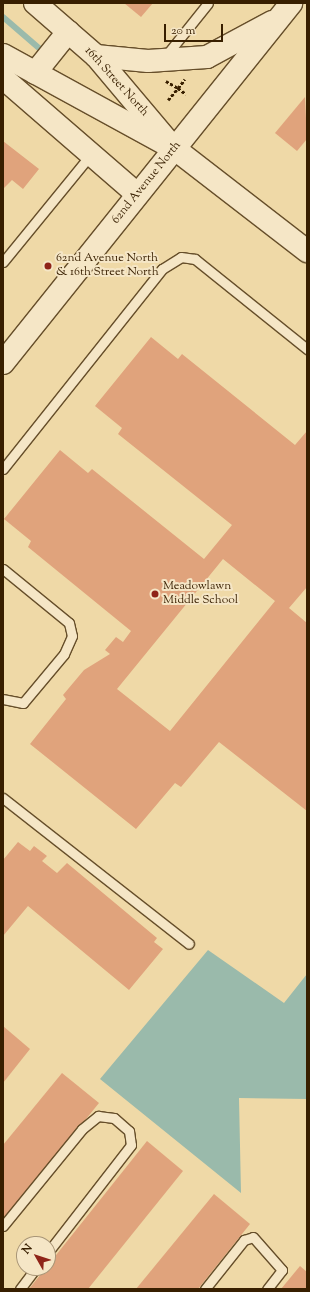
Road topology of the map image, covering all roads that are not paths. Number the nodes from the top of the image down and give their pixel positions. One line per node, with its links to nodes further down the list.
1 (35, 3): 4 (street, 16th Street North)
2 (208, 3): 7 (lane)
3 (286, 10): 7 (street); 10 (street, 62nd Avenue North)
4 (68, 32): 6 (street, 16th Street North); 8 (street)
5 (3, 55): 8 (street, 16th Street North)
6 (96, 56): 7 (street); 10 (street, 16th Street North)
7 (162, 61)
8 (35, 74): 10 (street, 16th Street North)
9 (3, 78): 11 (street)
10 (175, 150): 12 (street, 62nd Avenue North); 13 (street, 16th Street North)
11 (91, 154): 12 (street); 14 (lane)
12 (138, 194): 16 (street, 62nd Avenue North)
13 (307, 251)
14 (3, 262)
15 (307, 349): 17 (lane)
16 (3, 363)
17 (3, 469)
18 (3, 570): 19 (lane)
19 (3, 699)
20 (3, 798): 21 (lane)
21 (190, 944)
22 (3, 1226): 23 (lane)
23 (56, 1242)
24 (30, 1276): 25 (lane)
25 (20, 1289)
26 (205, 1289): 27 (lane)
27 (267, 1289)

